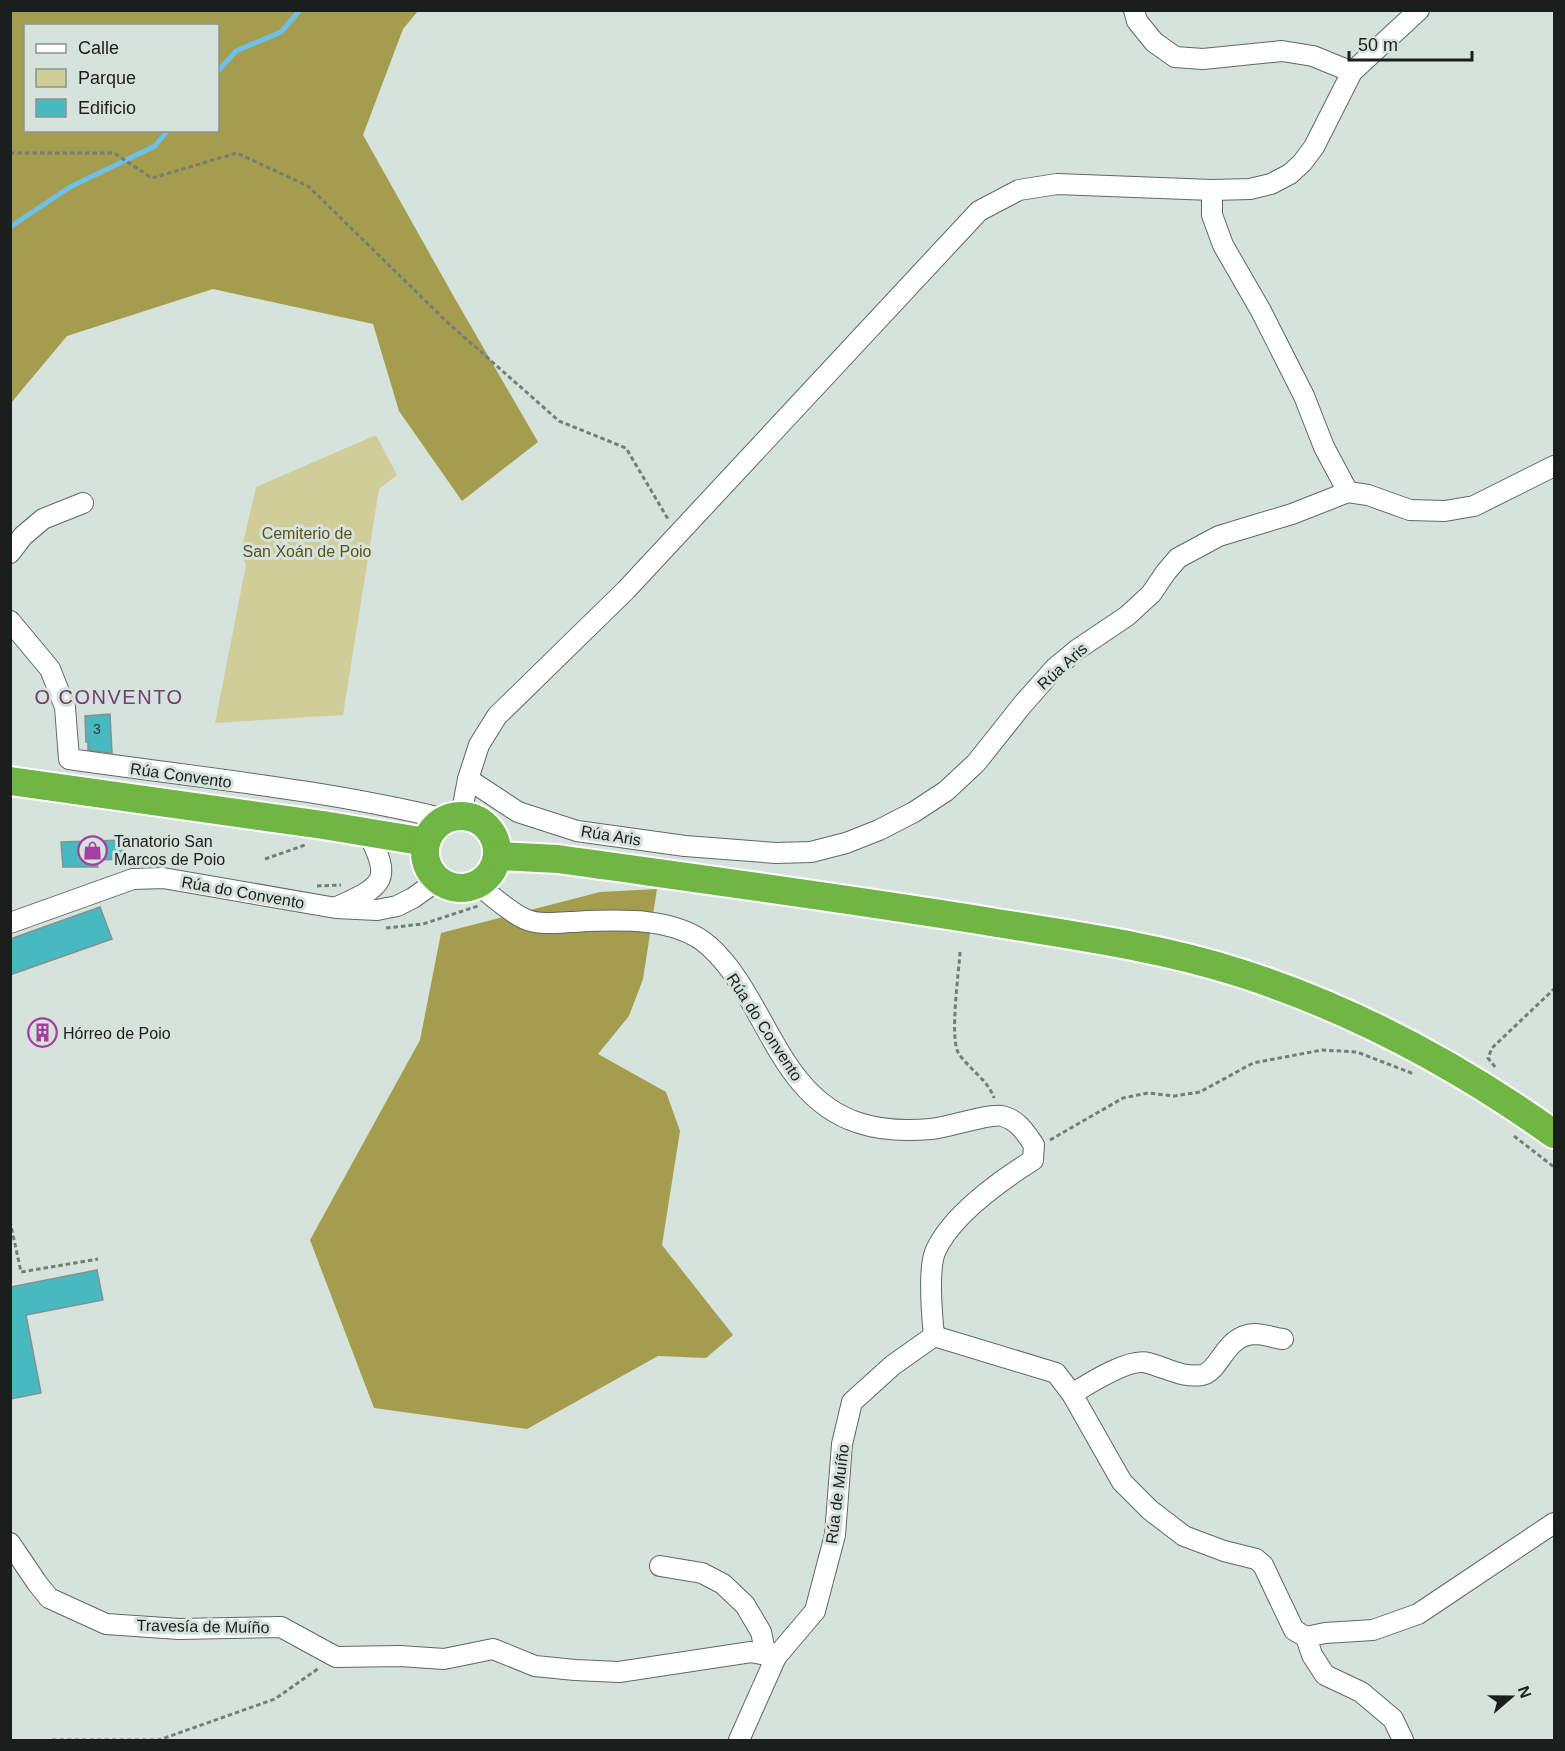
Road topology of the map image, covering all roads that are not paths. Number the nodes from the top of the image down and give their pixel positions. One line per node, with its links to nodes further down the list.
1 (1134, 10): 3 (street)
2 (1419, 10): 3 (street)
3 (1352, 72): 4 (street)
4 (1212, 190): 6 (street); 10 (street)
5 (1554, 466): 6 (street)
6 (1348, 492): 10 (street, Rúa Aris)
7 (83, 503): 8 (street)
8 (10, 553)
9 (10, 621): 12 (street, Rúa Convento)
10 (468, 779): 12 (street)
11 (10, 781): 13 (highway)
12 (453, 817): 14 (highway); 15 (highway)
13 (367, 832): 14 (highway); 18 (street)
14 (426, 842): 16 (highway)
15 (497, 856): 17 (highway); 20 (highway)
16 (438, 879): 17 (highway); 18 (street, Rúa do Convento)
17 (477, 884): 21 (street, Rúa do Convento)
18 (336, 908): 19 (street, Rúa do Convento)
19 (10, 922)
20 (1554, 1134)
21 (934, 1336): 23 (street); 28 (street, Rúa de Muíño)
22 (1282, 1340): 23 (street)
23 (1072, 1394): 27 (street)
24 (1554, 1523): 27 (street)
25 (10, 1543): 28 (street, Travesía de Muíño)
26 (660, 1566): 28 (street)
27 (1306, 1637): 30 (street)
28 (771, 1656): 29 (street, Rúa de Muíño)
29 (739, 1740)
30 (1403, 1740)

